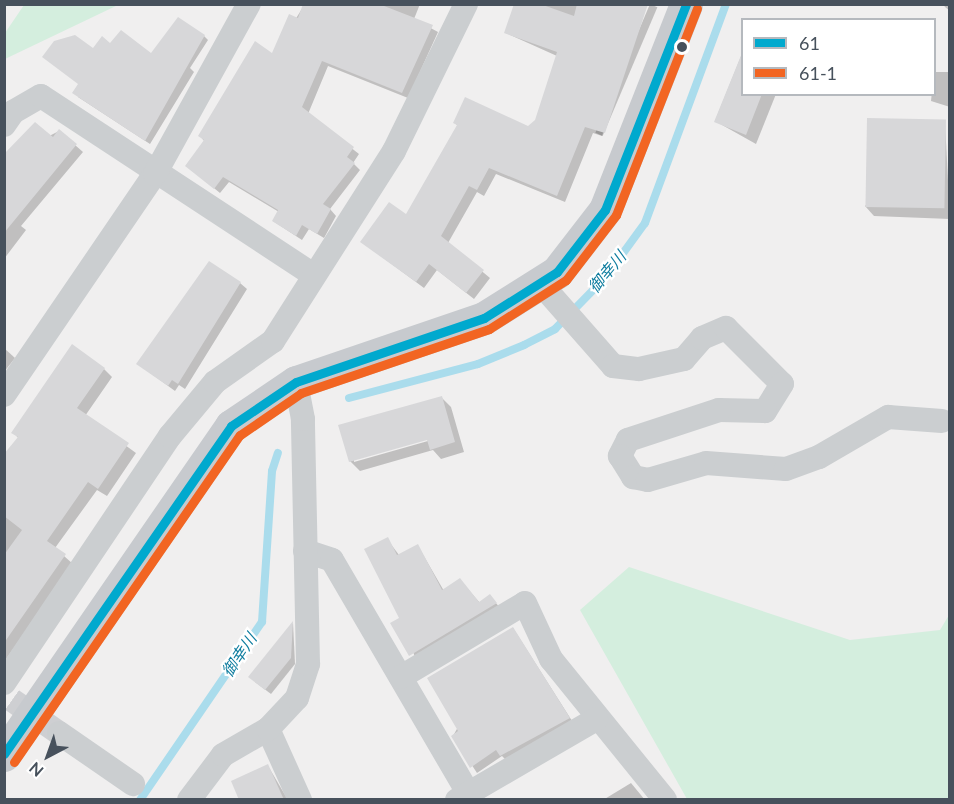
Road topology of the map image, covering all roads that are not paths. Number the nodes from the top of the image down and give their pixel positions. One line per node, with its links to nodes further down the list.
1 (249, 4): 5 (street)
2 (466, 4): 6 (street)
3 (686, 4): 7 (main road)
4 (4, 125): 5 (street)
5 (155, 174): 6 (street); 9 (street)
6 (314, 275): 13 (street)
7 (541, 284): 8 (main road); 10 (street)
8 (296, 382): 11 (street); 17 (main road)
9 (4, 395)
10 (942, 421)
11 (305, 551): 12 (street); 15 (street)
12 (401, 677): 14 (street); 19 (street)
13 (7, 692)
14 (597, 719): 19 (street); 22 (street)
15 (268, 729): 20 (street); 21 (street)
16 (59, 733): 18 (street)
17 (4, 754)
18 (133, 784)
19 (466, 797)
20 (189, 800)
21 (300, 800)
22 (665, 800)

